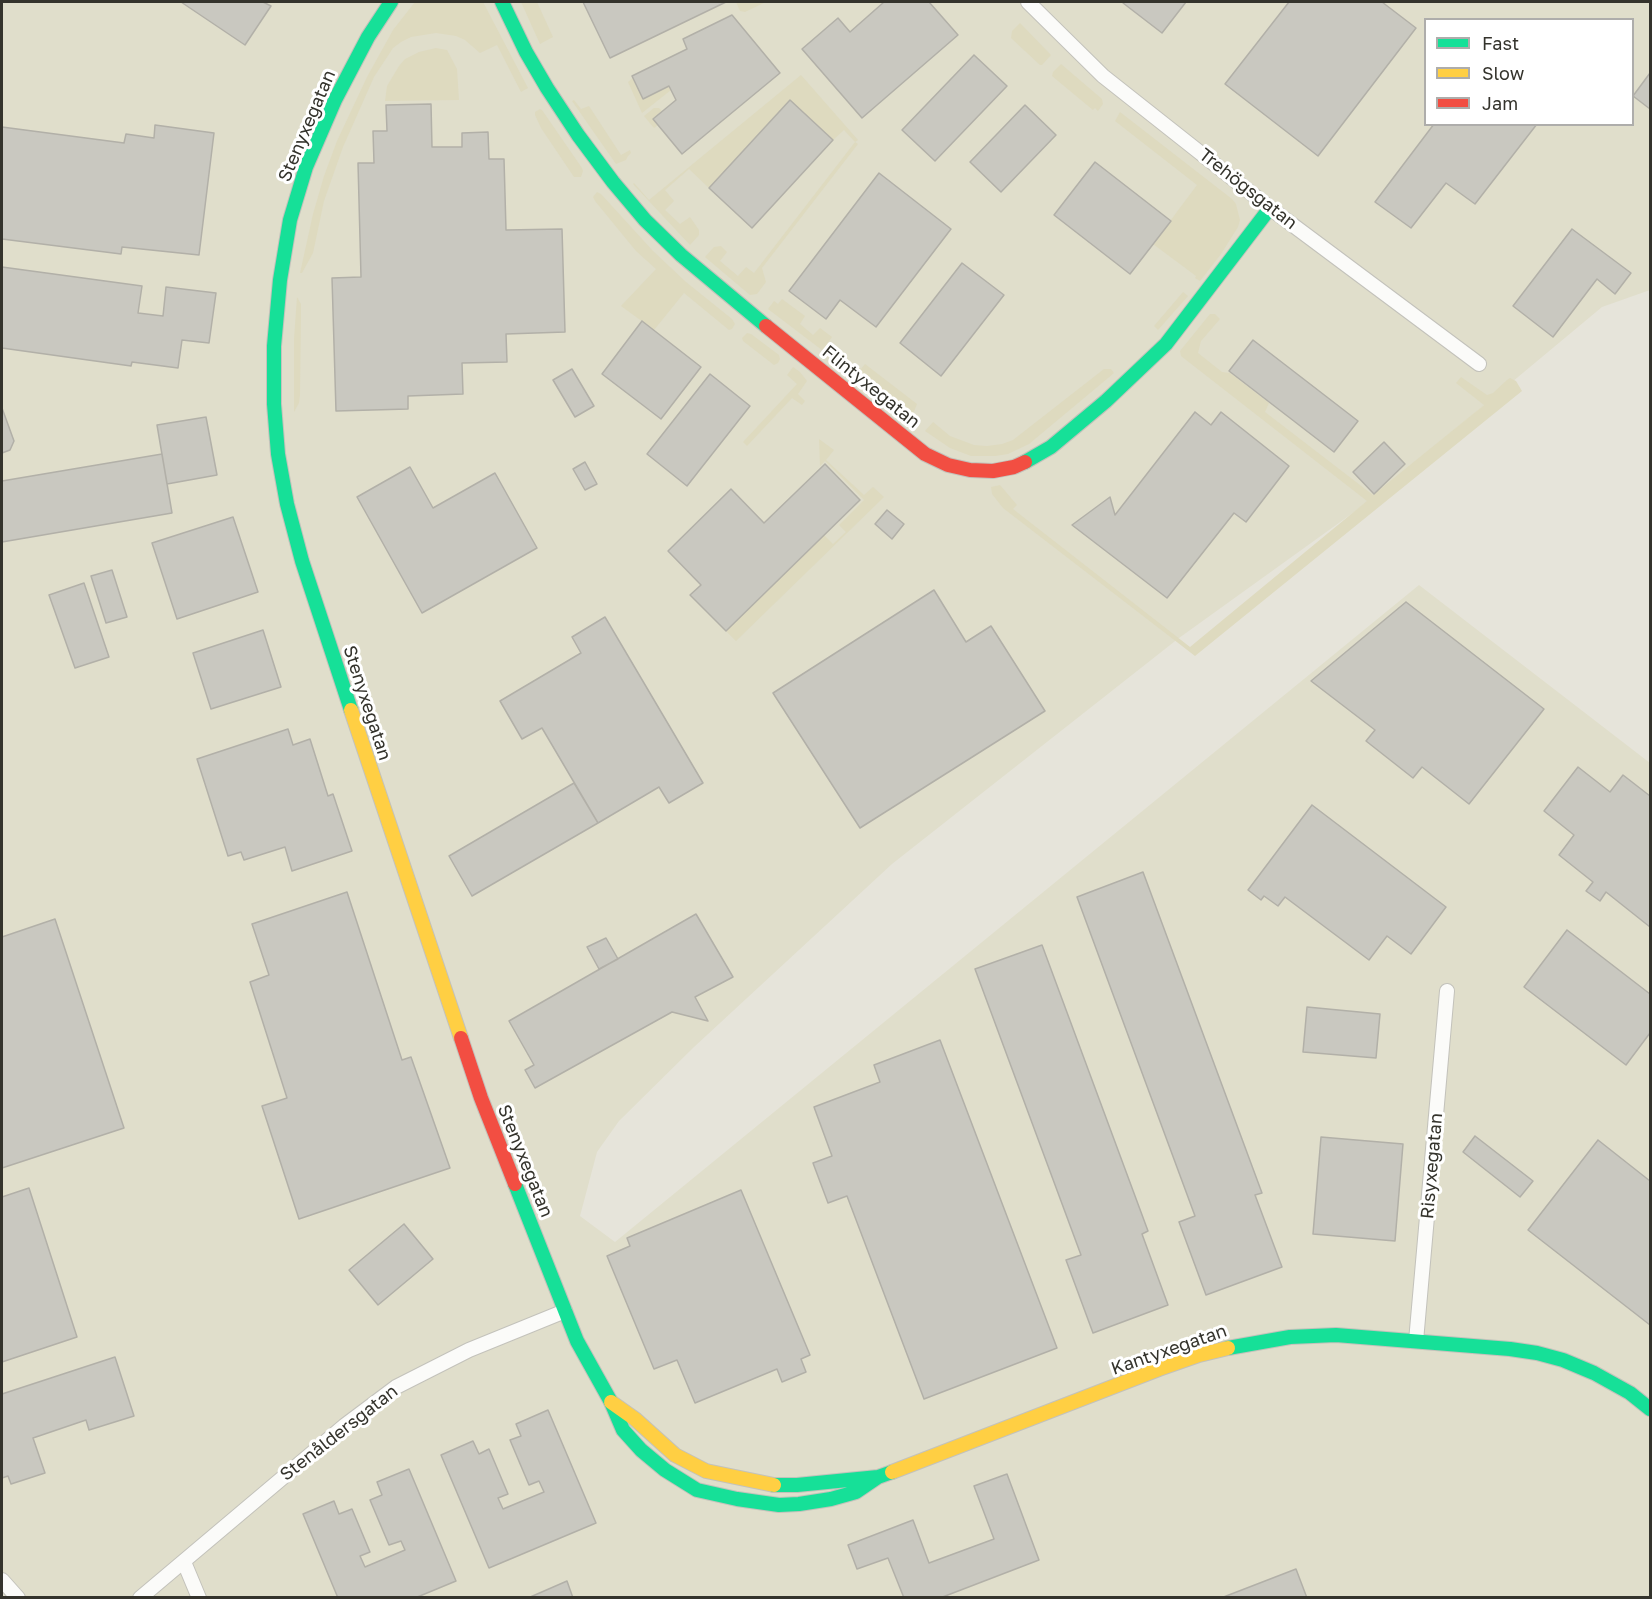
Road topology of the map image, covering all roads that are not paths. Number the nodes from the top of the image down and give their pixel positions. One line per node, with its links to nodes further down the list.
1 (391, 2): 7 (street, Stenyxegatan)
2 (502, 2): 4 (street, Flintyxegatan)
3 (1028, 2): 4 (street, Trehögsgatan)
4 (1270, 208): 5 (street, Trehögsgatan)
5 (1479, 364)
6 (1447, 991): 8 (street, Risyxegatan)
7 (565, 1311): 9 (street, Stenyxegatan); 14 (street, Stenåldersgatan)
8 (1416, 1341): 10 (street, Kantyxegatan); 12 (street, Kantyxegatan)
9 (611, 1402): 11 (street, Stenyxegatan); 13 (street, Stenyxegatan)
10 (1650, 1409)
11 (706, 1471): 12 (street, Kantyxegatan)
12 (878, 1477): 13 (street, Kantyxegatan)
13 (697, 1490)
14 (184, 1562): 17 (street, Stenåldersgatan); 18 (street)
15 (2, 1580): 16 (street)
16 (18, 1598)
17 (140, 1598)
18 (199, 1598)

